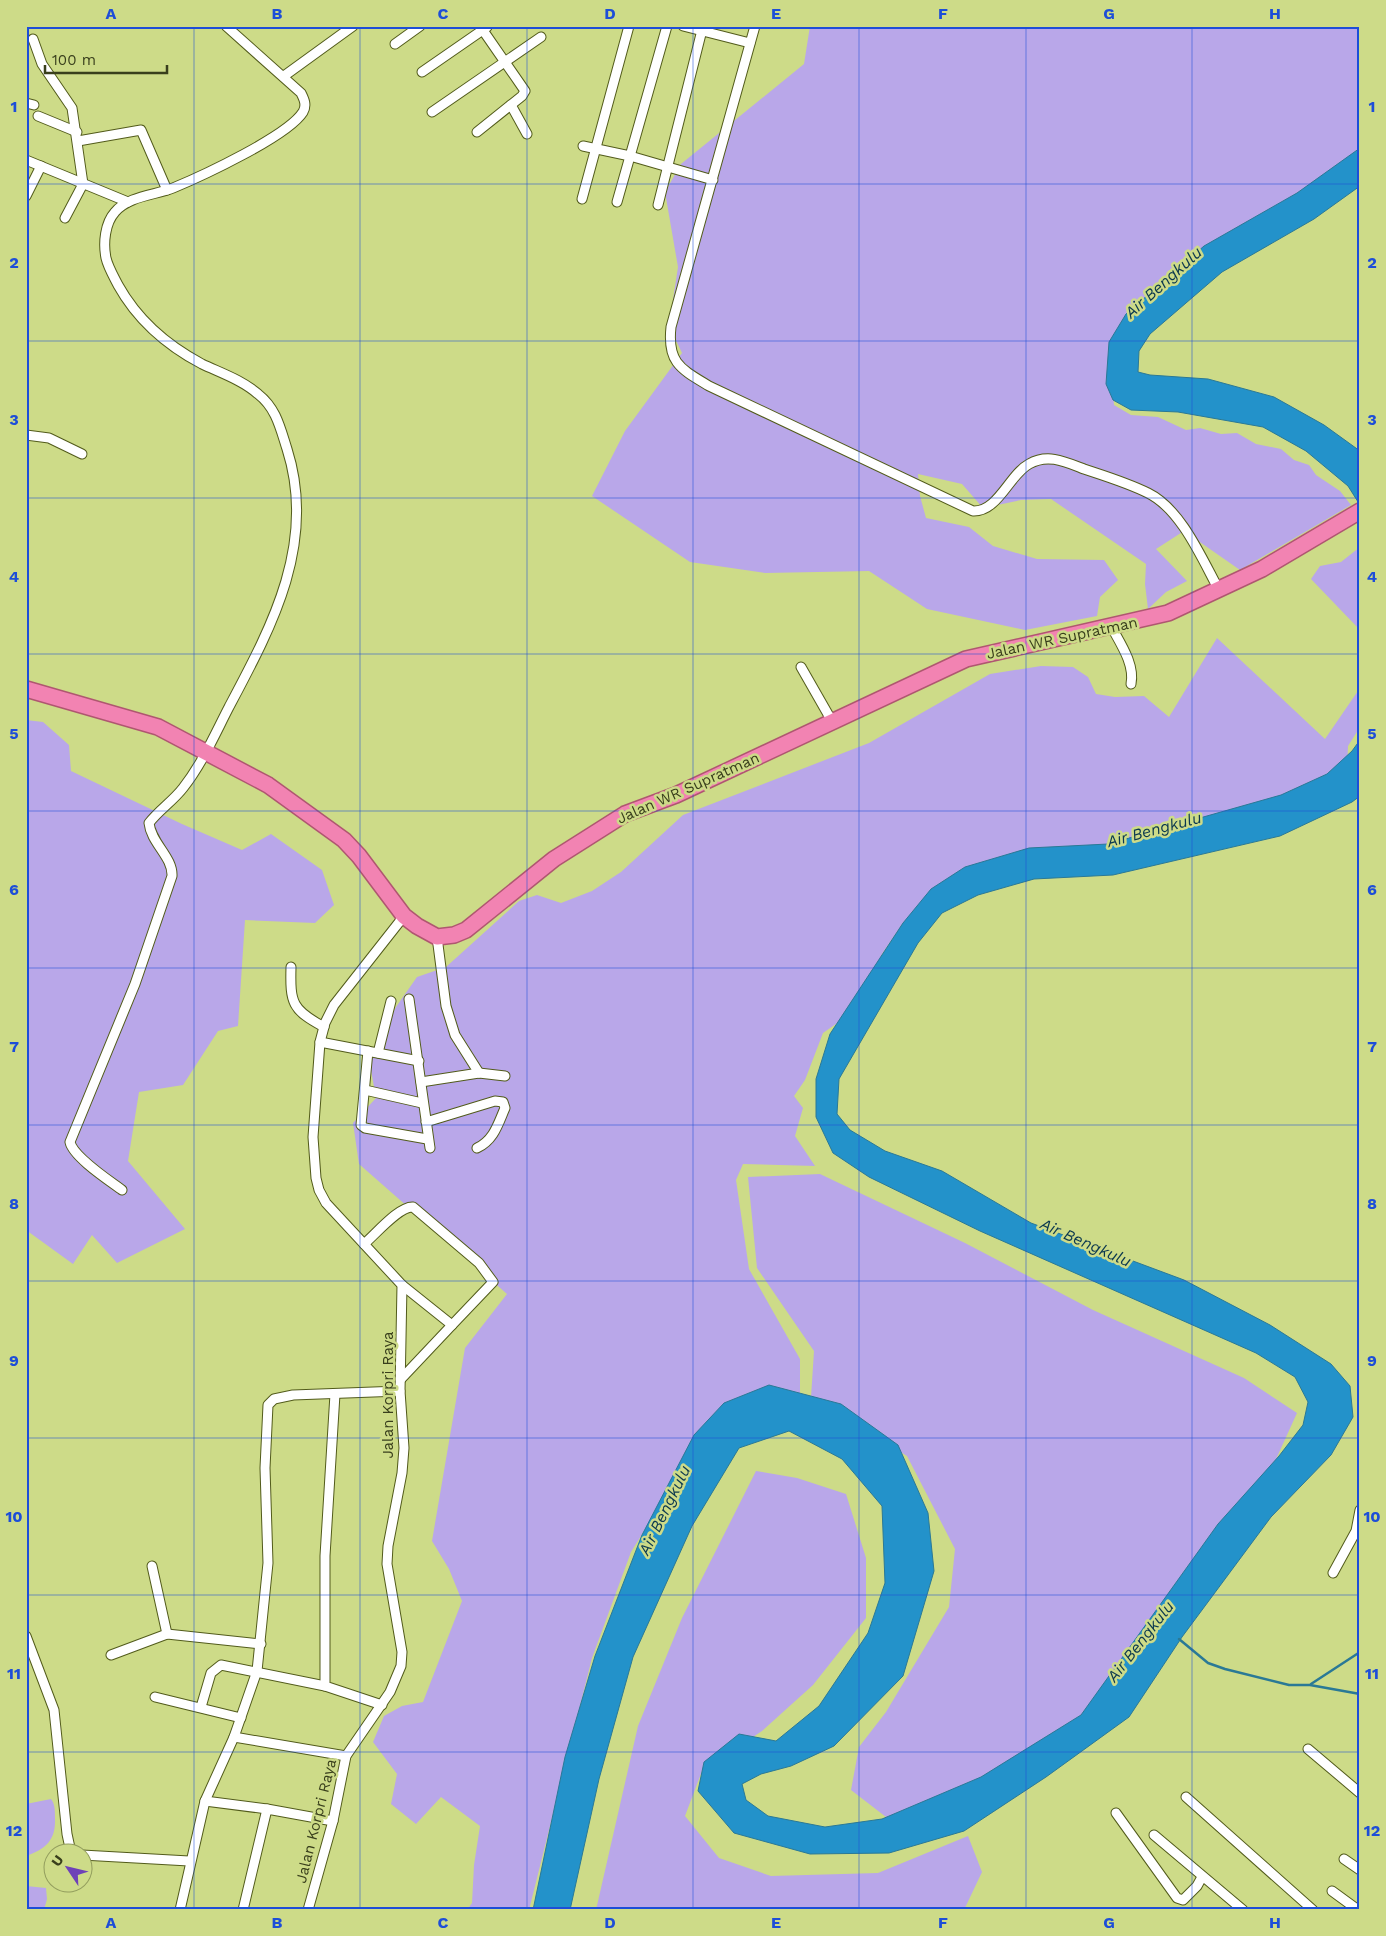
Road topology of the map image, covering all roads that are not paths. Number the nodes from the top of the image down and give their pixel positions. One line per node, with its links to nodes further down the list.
1 (226, 26): 16 (street)
2 (353, 26): 16 (street)
3 (420, 26): 13 (street)
4 (629, 26): 24 (street)
5 (667, 26): 25 (street)
6 (683, 26): 9 (street)
7 (755, 26): 12 (street)
8 (483, 27): 14 (street); 15 (street)
9 (702, 30): 12 (street); 28 (street)
10 (541, 37): 14 (street)
11 (33, 38): 22 (street)
12 (750, 43): 29 (street)
13 (395, 44)
14 (504, 61): 17 (street); 18 (street)
15 (422, 72)
16 (284, 76): 31 (street)
17 (511, 105): 20 (street); 21 (street)
18 (432, 112)
19 (38, 116): 22 (street)
20 (477, 132)
21 (527, 134)
22 (77, 137): 30 (street); 31 (street)
23 (584, 146): 24 (street)
24 (595, 148): 25 (street); 33 (street)
25 (630, 156): 28 (street); 35 (street)
26 (26, 160): 27 (street)
27 (41, 166): 30 (street); 32 (street)
28 (667, 167): 29 (street); 36 (street)
29 (714, 180): 41 (street)
30 (83, 184): 34 (street); 37 (street)
31 (166, 190): 34 (street)
32 (26, 196)
33 (582, 199)
34 (128, 202): 47 (street)
35 (617, 202)
36 (658, 204)
37 (65, 218)
38 (26, 436): 39 (street)
39 (82, 454)
40 (1358, 512): 41 (highway, Jalan WR Supratman)
41 (1219, 590): 42 (highway, Jalan WR Supratman)
42 (1111, 626): 44 (street); 46 (highway, Jalan WR Supratman)
43 (801, 667): 46 (street)
44 (1131, 684)
45 (26, 689): 47 (highway)
46 (833, 723): 49 (highway, Jalan WR Supratman)
47 (206, 751): 48 (highway); 64 (street)
48 (404, 916): 49 (highway); 53 (street)
49 (437, 937): 57 (street)
50 (291, 967): 53 (street)
51 (409, 999): 56 (street)
52 (391, 1001): 55 (street)
53 (324, 1027): 54 (street)
54 (320, 1042): 55 (street); 65 (street)
55 (373, 1052): 56 (street); 60 (street)
56 (419, 1061): 59 (street)
57 (478, 1073): 58 (street); 59 (street)
58 (505, 1076)
59 (421, 1082): 61 (street)
60 (365, 1090): 61 (street); 62 (street)
61 (422, 1103): 62 (street)
62 (426, 1122): 63 (street)
63 (477, 1148)
64 (122, 1190)
65 (364, 1244): 66 (street); 67 (street)
66 (402, 1285): 67 (street); 68 (street, Jalan Korpri Raya)
67 (452, 1326): 68 (street)
68 (401, 1379): 69 (street, Jalan Korpri Raya)
69 (400, 1391): 70 (street); 82 (street, Jalan Korpri Raya)
70 (335, 1394): 77 (street); 80 (street)
71 (1360, 1510): 72 (street)
72 (1358, 1532): 74 (street)
73 (152, 1566): 75 (street)
74 (1333, 1573)
75 (167, 1634): 77 (street); 78 (street)
76 (26, 1636): 95 (street)
77 (261, 1644): 79 (street)
78 (111, 1655)
79 (257, 1671): 80 (street); 83 (street); 84 (street)
80 (325, 1686): 82 (street)
81 (155, 1698): 83 (street)
82 (382, 1705): 87 (street, Jalan Korpri Raya)
83 (201, 1707): 84 (street)
84 (240, 1718): 85 (street)
85 (234, 1737): 87 (street); 90 (street)
86 (1308, 1749): 88 (street)
87 (346, 1756): 93 (street, Jalan Korpri Raya)
88 (1360, 1794)
89 (1186, 1797): 106 (street)
90 (205, 1801): 91 (street); 98 (street)
91 (267, 1809): 93 (street); 103 (street)
92 (1116, 1813): 100 (street)
93 (333, 1822): 104 (street, Jalan Korpri Raya)
94 (1154, 1835): 100 (street)
95 (69, 1844)
96 (92, 1856): 98 (street)
97 (1344, 1859): 99 (street)
98 (190, 1861): 102 (street)
99 (1360, 1870)
100 (1202, 1877): 105 (street)
101 (1332, 1892): 107 (street)
102 (180, 1910)
103 (243, 1910)
104 (308, 1910)
105 (1243, 1910)
106 (1312, 1910)
107 (1358, 1910)

